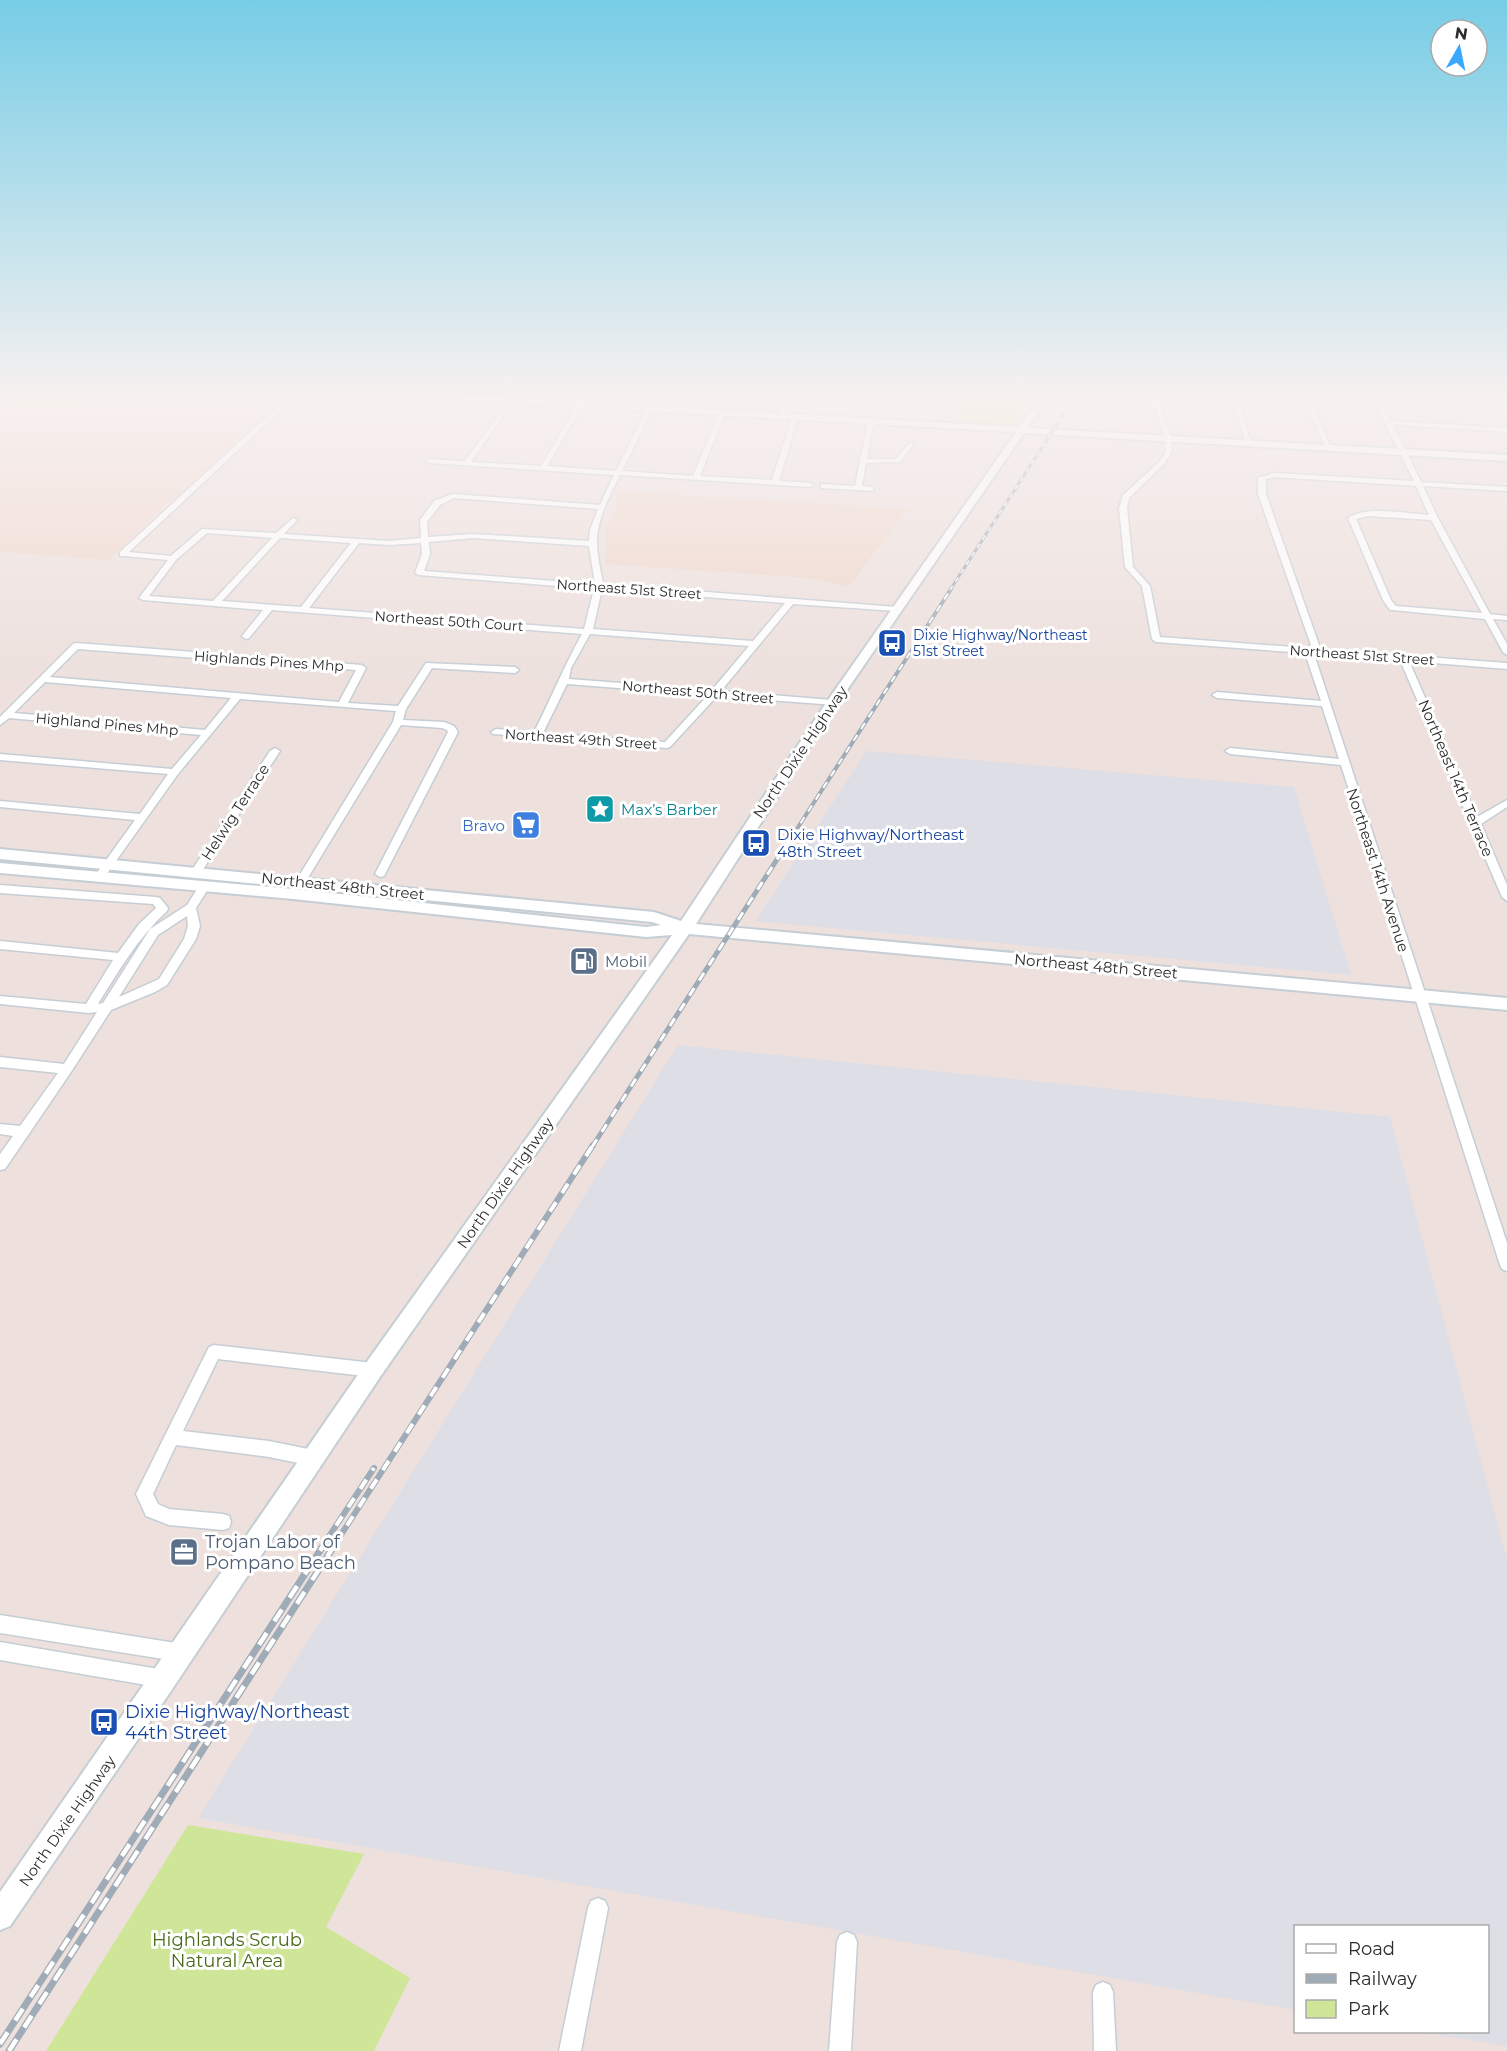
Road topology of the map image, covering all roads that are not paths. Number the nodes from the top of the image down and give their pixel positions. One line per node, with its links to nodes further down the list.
1 (188, 494): 14 (street)
2 (609, 494): 7 (street)
3 (978, 494): 18 (main road, North Dixie Highway)
4 (1129, 494): 26 (street, Northeast 51st Street)
5 (1262, 494): 26 (street, Northeast 14th Avenue)
6 (1421, 494): 8 (street)
7 (602, 507): 11 (street); 13 (street)
8 (1434, 518): 21 (street); 21 (street)
9 (293, 520): 10 (street)
10 (281, 536): 12 (street); 14 (street); 17 (street)
11 (424, 540): 12 (street); 13 (street); 15 (street, Northeast 51st Street)
12 (356, 542): 20 (street)
13 (593, 544): 15 (street)
14 (173, 558): 17 (street, Northeast 50th Court)
15 (599, 586): 16 (street, Northeast 51st Street); 23 (street)
16 (791, 601): 18 (street, Northeast 51st Street); 25 (street)
17 (216, 603): 19 (street, Northeast 50th Court)
18 (899, 607): 36 (main road, North Dixie Highway)
19 (270, 608): 20 (street, Northeast 50th Court); 24 (street)
20 (303, 610): 23 (street, Northeast 50th Court)
21 (1486, 617): 22 (street); 27 (street)
22 (1507, 618)
23 (588, 632): 25 (street, Northeast 50th Court); 32 (street)
24 (246, 636)
25 (754, 644): 33 (street)
26 (1308, 651): 28 (street, Northeast 51st Street); 37 (street, Northeast 14th Avenue)
27 (1507, 652)
28 (1404, 659): 29 (street, Northeast 51st Street); 53 (street, Northeast 14th Terrace)
29 (1507, 666)
30 (515, 670): 39 (street)
31 (43, 679): 35 (street); 38 (street, Highlands Pines Mhp); 40 (street)
32 (564, 681): 33 (street, Northeast 50th Street); 44 (street)
33 (715, 693): 36 (street, Northeast 50th Street); 44 (street, Northeast 49th Street)
34 (1216, 695): 37 (street)
35 (237, 697): 38 (street); 43 (street)
36 (832, 702): 66 (main road, North Dixie Highway)
37 (1326, 704): 48 (street, Northeast 14th Avenue)
38 (342, 705): 39 (street)
39 (401, 709): 41 (street)
40 (3, 719): 43 (street, Highland Pines Mhp)
41 (398, 722): 58 (street); 60 (street)
42 (496, 732): 44 (street, Northeast 49th Street)
43 (208, 733): 49 (street)
44 (538, 734)
45 (275, 751): 57 (street, Helwig Terrace)
46 (1230, 751): 48 (street)
47 (0, 757): 49 (street)
48 (1343, 762): 69 (street, Northeast 14th Avenue)
49 (175, 772): 52 (street)
50 (1507, 802): 53 (street)
51 (0, 804): 52 (street)
52 (142, 817): 55 (street)
53 (1475, 823): 64 (street, Northeast 14th Terrace)
54 (0, 854): 55 (main road, Northeast 48th Street)
55 (108, 864): 57 (main road, Northeast 48th Street); 59 (street)
56 (0, 868): 59 (main road, Northeast 48th Street)
57 (196, 872): 60 (main road, Northeast 48th Street)
58 (380, 874)
59 (99, 877): 62 (main road, Northeast 48th Street)
60 (302, 881): 61 (main road, Northeast 48th Street)
61 (327, 884): 62 (main road); 66 (main road, Northeast 48th Street)
62 (205, 886): 65 (street); 66 (main road, Northeast 48th Street)
63 (0, 889): 68 (street)
64 (1507, 897)
65 (191, 909): 72 (street); 72 (street)
66 (685, 928): 69 (main road, Northeast 48th Street); 80 (main road, North Dixie Highway)
67 (0, 945): 68 (street)
68 (121, 957): 73 (street)
69 (1420, 996): 71 (main road, Northeast 48th Street); 79 (street, Northeast 14th Avenue)
70 (0, 1000): 73 (street)
71 (1507, 1005)
72 (106, 1007): 73 (street); 75 (street)
73 (89, 1010)
74 (0, 1062): 75 (street)
75 (67, 1069): 77 (street)
76 (0, 1129): 77 (street)
77 (23, 1132): 78 (street)
78 (0, 1165)
79 (1507, 1265)
80 (373, 1370): 81 (street); 82 (main road, North Dixie Highway)
81 (172, 1437): 82 (street); 83 (street)
82 (314, 1458): 86 (main road, North Dixie Highway)
83 (223, 1522)
84 (0, 1624): 86 (street)
85 (0, 1651): 87 (street)
86 (182, 1653): 87 (main road, North Dixie Highway)
87 (164, 1679): 89 (main road, North Dixie Highway)
88 (598, 1908): 92 (street)
89 (0, 1916)
90 (847, 1942): 93 (street)
91 (1103, 1992): 94 (street)
92 (570, 2051)
93 (840, 2051)
94 (1105, 2051)

